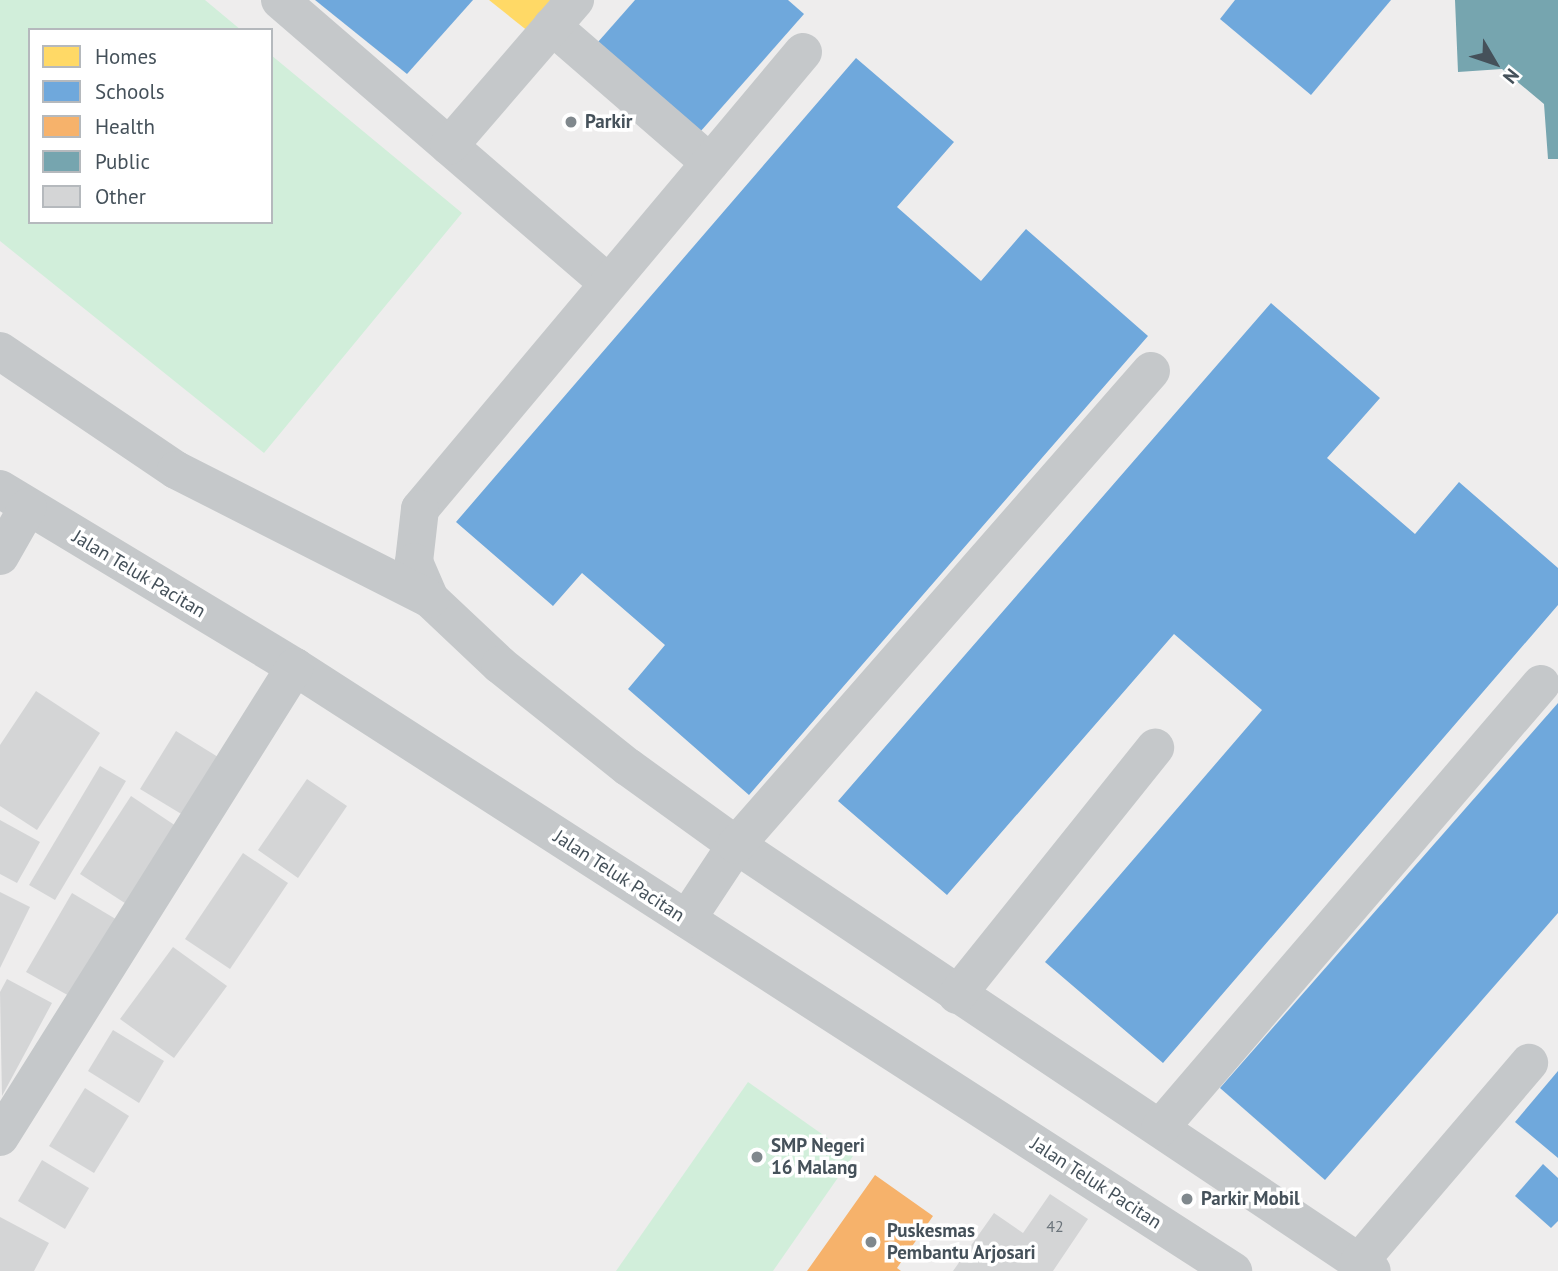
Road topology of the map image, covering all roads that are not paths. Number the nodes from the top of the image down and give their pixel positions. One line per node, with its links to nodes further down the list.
1 (280, 0): 4 (street)
2 (563, 13): 4 (street); 5 (street)
3 (803, 52): 5 (street)
4 (449, 146): 6 (street)
5 (710, 163): 6 (street)
6 (607, 281): 11 (street)
7 (0, 351): 11 (street)
8 (1151, 372): 15 (street)
9 (14, 498): 10 (street); 12 (street, Jalan Teluk Pacitan)
10 (0, 556)
11 (430, 599): 15 (street)
12 (295, 667): 16 (street, Jalan Teluk Pacitan); 20 (street)
13 (1541, 684): 19 (street)
14 (1155, 748): 17 (street)
15 (736, 845): 16 (street); 17 (street)
16 (687, 919): 22 (street, Jalan Teluk Pacitan)
17 (957, 995): 19 (street)
18 (1529, 1063): 21 (street)
19 (1160, 1128): 21 (street)
20 (0, 1137)
21 (1365, 1267)
22 (1233, 1271)

